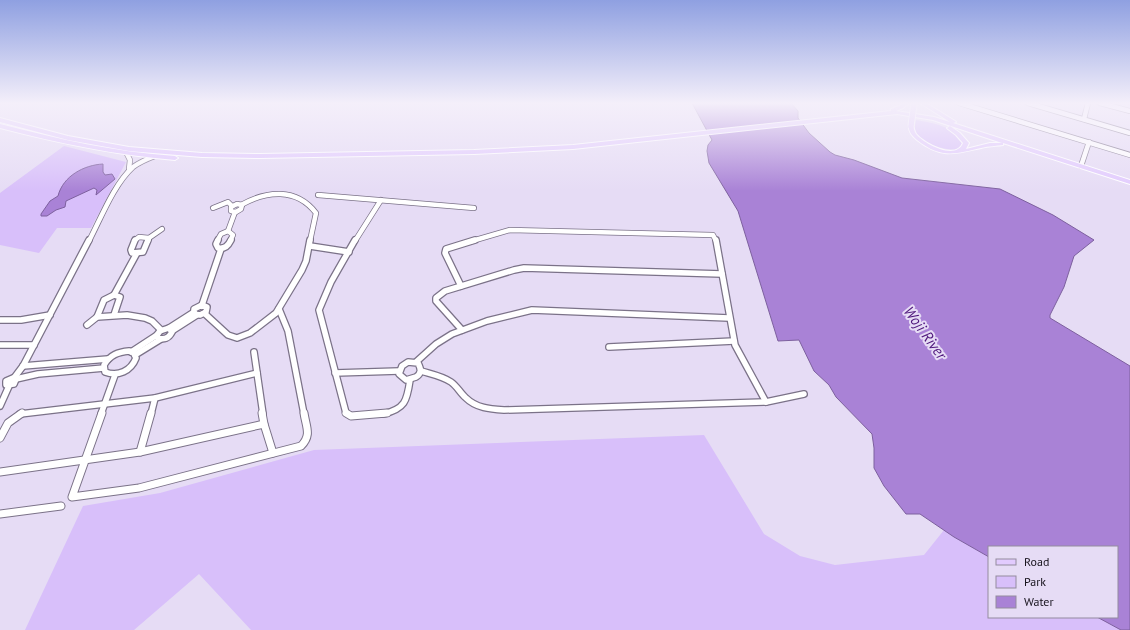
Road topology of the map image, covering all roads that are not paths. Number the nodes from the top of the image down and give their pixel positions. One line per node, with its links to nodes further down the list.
1 (25, 132): 13 (main road)
2 (47, 132): 9 (main road)
3 (721, 132): 9 (main road)
4 (912, 132): 12 (main road, bridge)
5 (956, 132): 12 (main road)
6 (964, 132): 11 (main road)
7 (976, 132): 16 (main road)
8 (1057, 132): 10 (street)
9 (697, 135): 15 (main road)
10 (1089, 142): 14 (street); 16 (street)
11 (1001, 144): 12 (main road); 19 (main road)
12 (956, 153)
13 (127, 154): 15 (main road); 17 (street)
14 (1130, 155)
15 (155, 156): 17 (street)
16 (1081, 166): 18 (main road)
17 (129, 169): 41 (street)
18 (1130, 182)
19 (1130, 186)
20 (318, 196): 21 (street)
21 (381, 200): 25 (street); 32 (street)
22 (241, 205): 23 (street); 26 (street); 30 (street)
23 (232, 206): 24 (street); 26 (street)
24 (213, 208)
25 (474, 208)
26 (235, 212): 28 (street)
27 (162, 229): 29 (street)
28 (228, 231): 31 (street); 31 (street)
29 (149, 238): 33 (street); 33 (street)
30 (310, 246): 32 (street); 38 (street)
31 (221, 248): 37 (street)
32 (349, 252): 65 (street)
33 (137, 253): 36 (street)
34 (722, 274): 35 (street); 35 (street); 44 (street)
35 (461, 286): 49 (street)
36 (114, 295): 42 (street); 43 (street)
37 (202, 305): 39 (street); 40 (street)
38 (279, 309): 39 (street); 80 (street)
39 (204, 313): 40 (street)
40 (195, 314): 47 (street)
41 (50, 315): 45 (street); 53 (street)
42 (114, 315): 43 (street); 48 (street)
43 (97, 317): 46 (street)
44 (728, 318): 49 (street); 51 (street)
45 (0, 320)
46 (86, 325)
47 (170, 329): 48 (street); 50 (street)
48 (161, 330): 50 (street)
49 (462, 330): 58 (street)
50 (159, 337): 56 (street)
51 (734, 341): 54 (street); 74 (street)
52 (0, 345): 53 (street)
53 (34, 345): 60 (street)
54 (608, 347)
55 (254, 352): 64 (street)
56 (133, 354): 57 (street); 67 (street)
57 (108, 359): 59 (street); 61 (street)
58 (416, 362): 62 (street); 63 (street)
59 (45, 364): 60 (street); 66 (street)
60 (23, 366): 68 (street)
61 (104, 368): 66 (street); 67 (street)
62 (399, 372): 65 (street); 70 (street)
63 (421, 372): 70 (street); 74 (street)
64 (257, 373): 73 (street); 77 (street)
65 (335, 373): 70 (street)
66 (40, 374): 68 (street)
67 (115, 375): 75 (street)
68 (15, 378): 71 (street)
69 (0, 380): 71 (street)
70 (410, 380)
71 (8, 383): 76 (street)
72 (804, 394): 74 (street)
73 (155, 398): 75 (street); 79 (street)
74 (766, 402)
75 (104, 404): 78 (street); 81 (street)
76 (0, 406)
77 (264, 424): 79 (street); 80 (street)
78 (0, 438)
79 (140, 452): 81 (street)
80 (273, 453): 81 (street)
81 (85, 460): 82 (street)
82 (0, 472)
83 (61, 506): 84 (street)
84 (0, 514)

